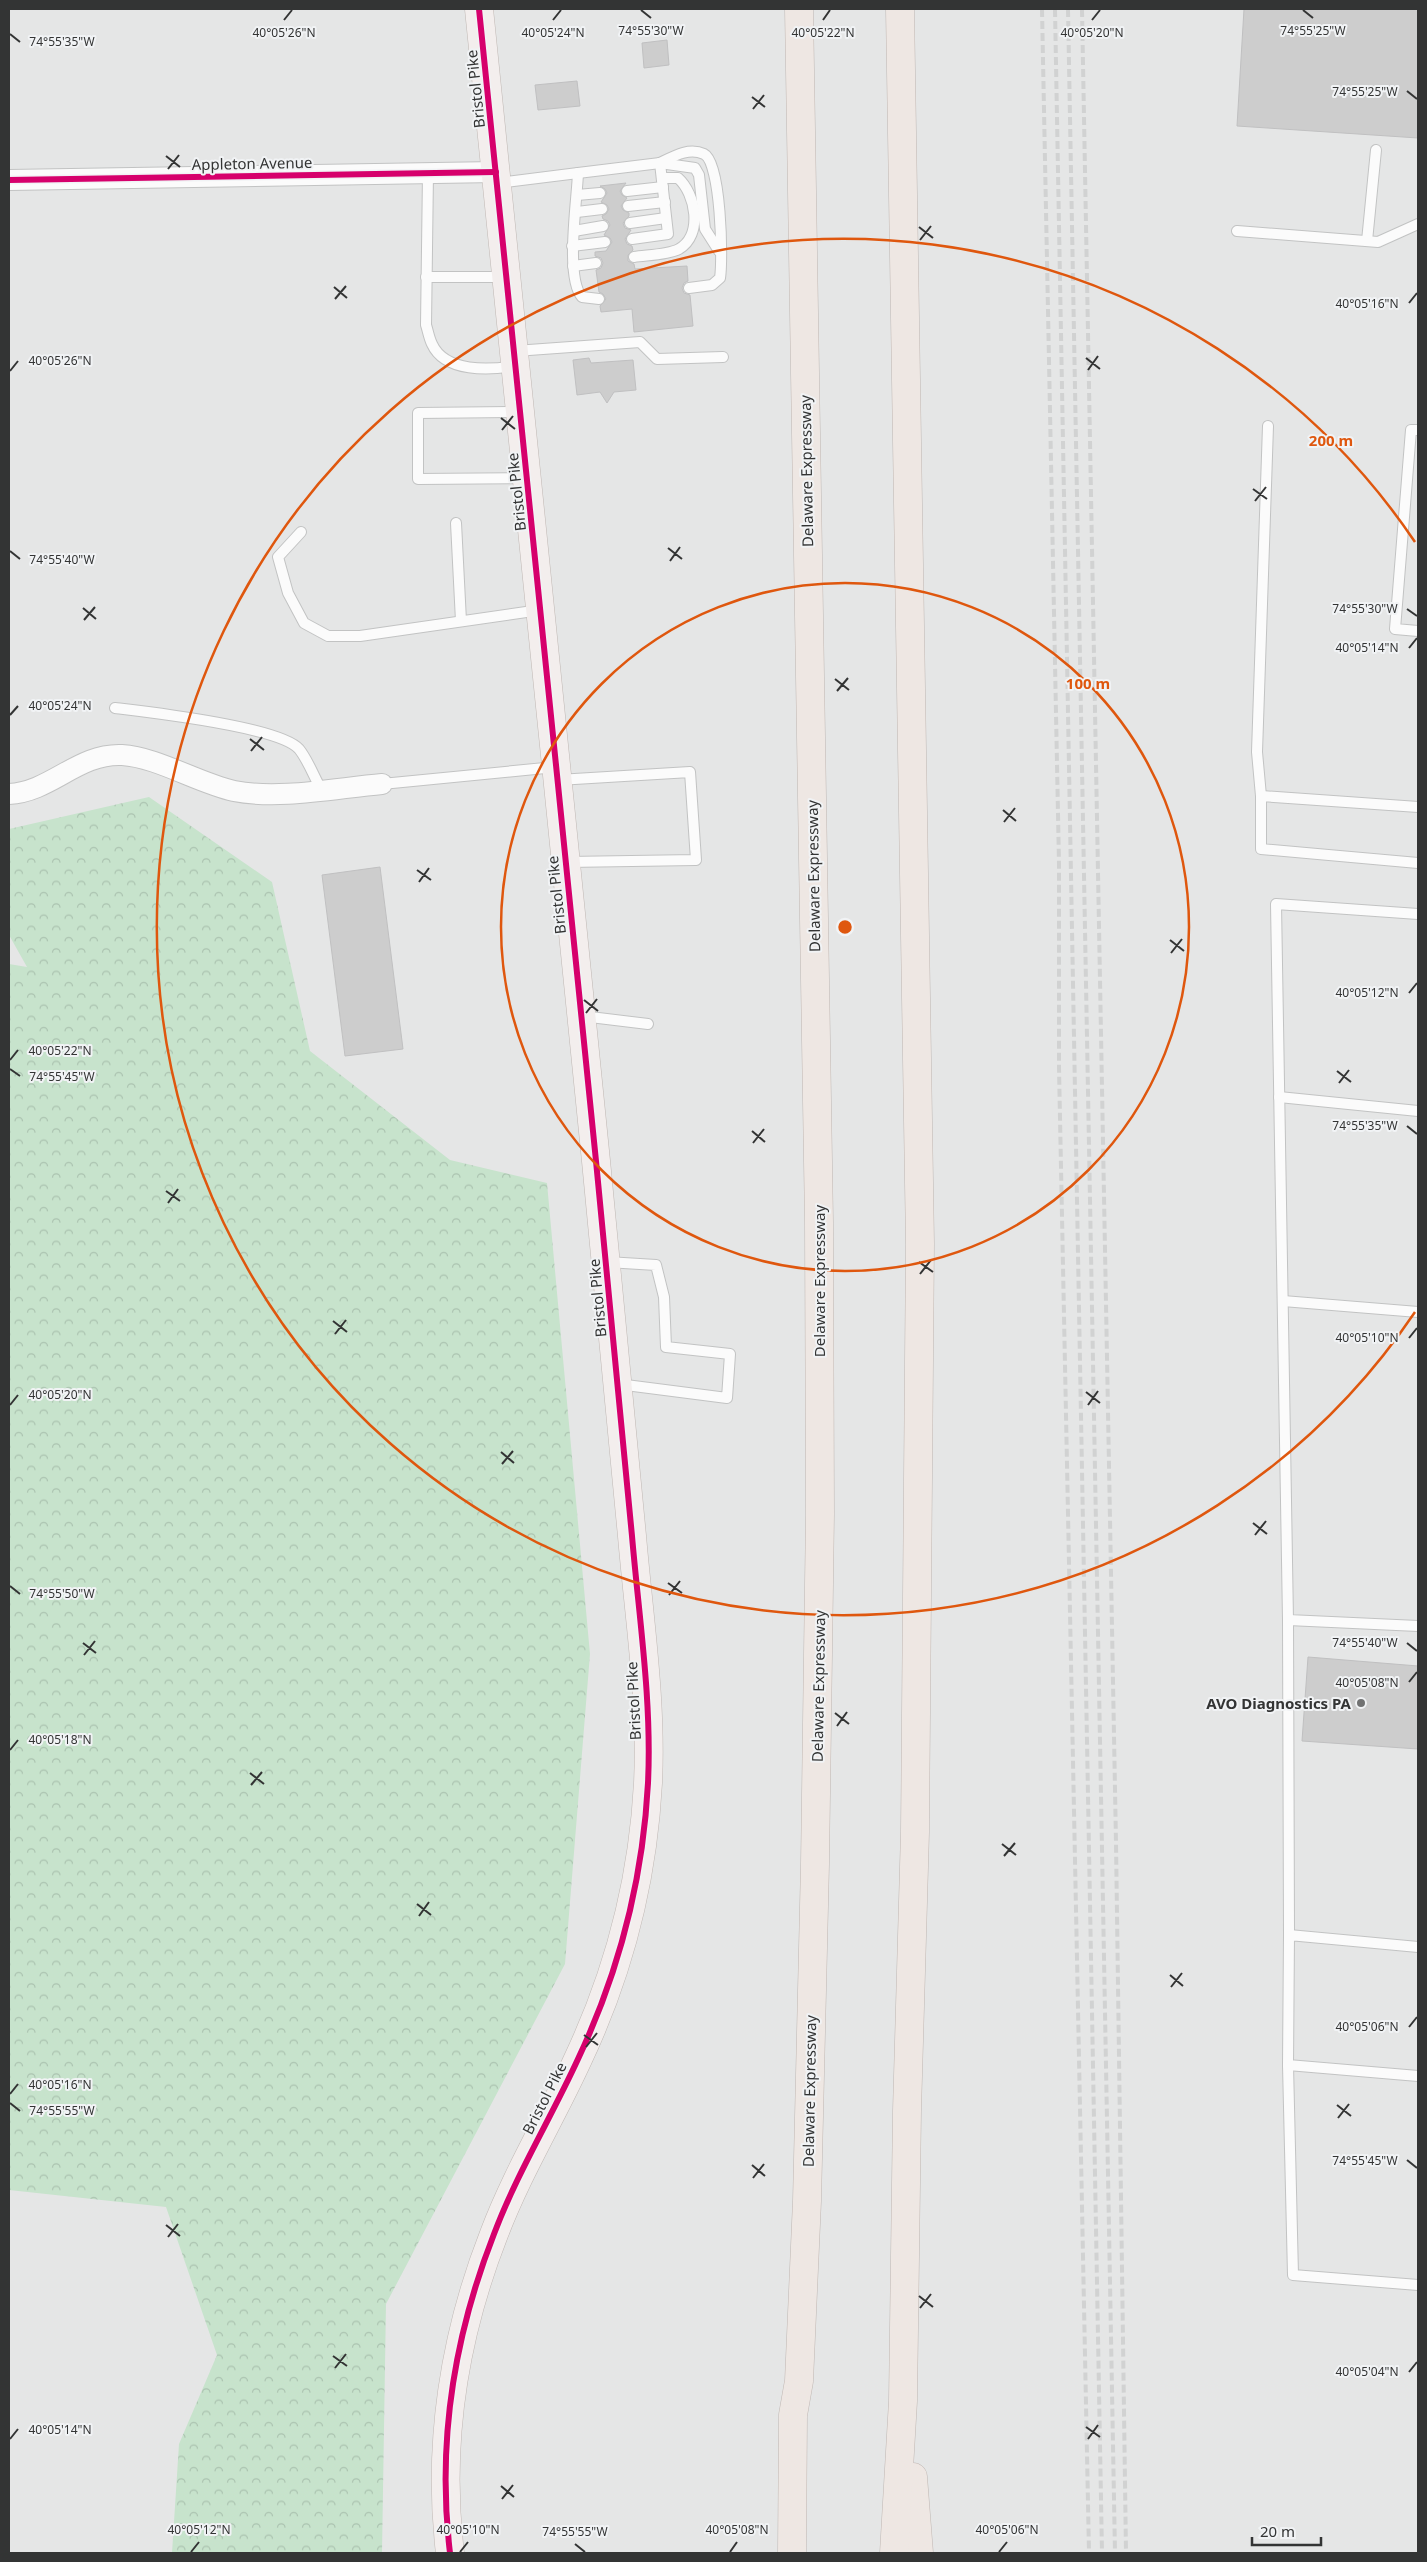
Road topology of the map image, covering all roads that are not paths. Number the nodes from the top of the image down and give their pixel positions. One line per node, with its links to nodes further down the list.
1 (479, 9): 8 (main road, Bristol Pike)
2 (800, 9): 73 (highway, Delaware Expressway)
3 (900, 9): 72 (highway)
4 (1376, 150): 25 (lane)
5 (660, 163): 7 (lane); 10 (lane); 28 (lane); 28 (lane)
6 (428, 173): 8 (street, Appleton Avenue); 9 (street, Appleton Avenue); 32 (lane)
7 (578, 173): 8 (lane); 13 (lane)
8 (496, 178): 33 (main road, Bristol Pike)
9 (9, 180)
10 (663, 182): 11 (lane); 14 (lane); 29 (lane)
11 (627, 191)
12 (600, 193): 13 (lane)
13 (577, 195): 17 (lane)
14 (665, 202): 15 (lane); 18 (lane)
15 (628, 206)
16 (602, 209): 17 (lane)
17 (577, 212): 23 (lane)
18 (666, 218): 19 (lane); 24 (lane)
19 (630, 223)
20 (1418, 224): 25 (lane)
21 (603, 226): 23 (lane)
22 (1237, 230): 25 (lane)
23 (574, 231): 27 (lane)
24 (632, 238)
25 (1367, 241)
26 (605, 242): 27 (lane)
27 (572, 246): 31 (lane)
28 (720, 252): 34 (lane)
29 (634, 257)
30 (596, 263): 31 (lane)
31 (573, 266): 35 (lane)
32 (426, 277): 33 (lane); 37 (lane)
33 (507, 277): 37 (main road, Bristol Pike)
34 (689, 288)
35 (599, 299)
36 (723, 357): 37 (lane)
37 (515, 359): 38 (main road, Bristol Pike)
38 (520, 412): 41 (main road, Bristol Pike); 41 (lane)
39 (1268, 426): 52 (lane)
40 (1418, 430): 46 (lane)
41 (527, 478): 44 (main road, Bristol Pike)
42 (456, 523): 45 (lane)
43 (301, 532): 45 (lane)
44 (540, 610): 45 (lane); 48 (main road, Bristol Pike)
45 (461, 621)
46 (1418, 631)
47 (114, 708): 50 (lane)
48 (557, 773): 49 (lane); 54 (main road, Bristol Pike); 54 (lane)
49 (382, 784): 50 (street)
50 (321, 789): 51 (street)
51 (9, 794)
52 (1261, 796): 53 (lane); 55 (lane)
53 (1418, 807)
54 (566, 862): 57 (main road, Bristol Pike)
55 (1418, 863)
56 (1418, 914): 59 (lane)
57 (581, 1015): 58 (lane); 61 (main road, Bristol Pike)
58 (648, 1024)
59 (1279, 1097): 60 (lane); 62 (lane)
60 (1418, 1111)
61 (606, 1262): 64 (main road, Bristol Pike); 64 (lane)
62 (1283, 1301): 63 (lane); 65 (lane)
63 (1418, 1312)
64 (617, 1384): 74 (main road, Bristol Pike)
65 (1288, 1620): 66 (lane); 67 (lane)
66 (1418, 1626)
67 (1289, 1935): 68 (lane); 69 (lane)
68 (1418, 1947)
69 (1288, 2065): 70 (lane); 71 (lane)
70 (1418, 2076)
71 (1418, 2285)
72 (903, 2401): 77 (highway); 78 (highway)
73 (793, 2415): 75 (highway); 76 (highway, Delaware Expressway)
74 (450, 2553)
75 (772, 2553)
76 (792, 2553)
77 (894, 2553)
78 (919, 2553)

